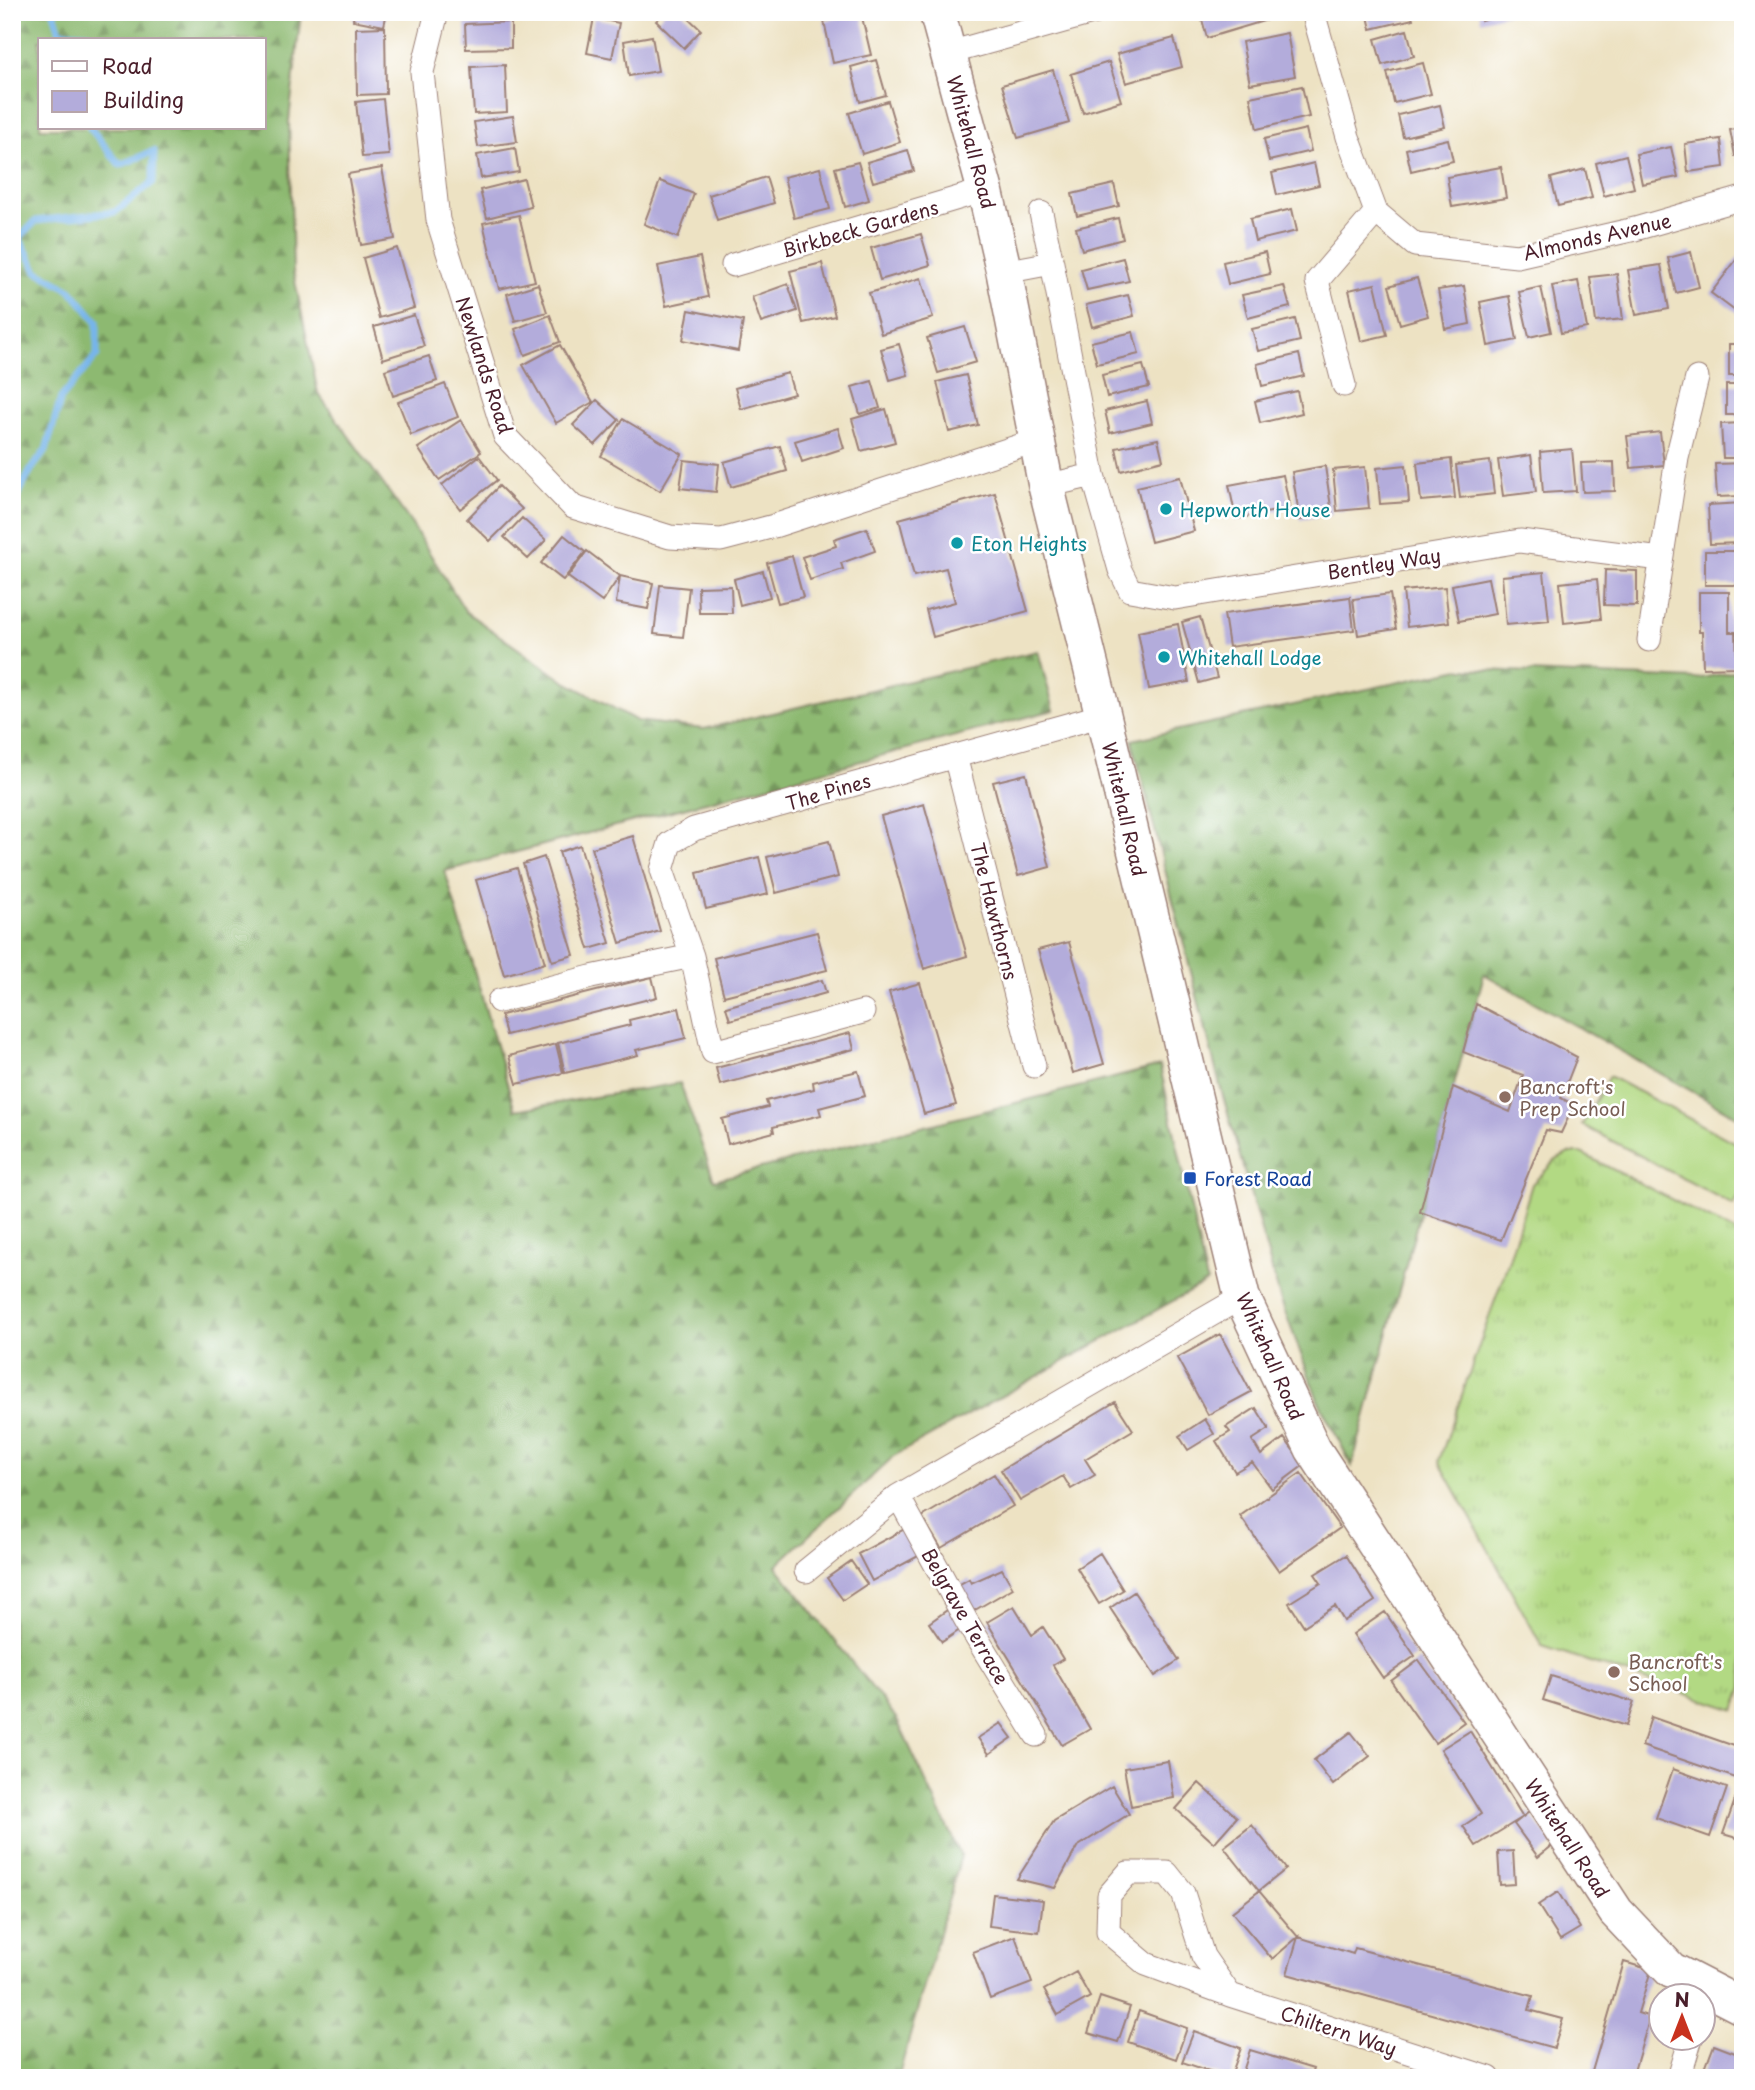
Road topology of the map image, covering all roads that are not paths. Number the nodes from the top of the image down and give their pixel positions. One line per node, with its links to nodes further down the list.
1 (437, 12): 15 (street, Newlands Road)
2 (937, 12): 5 (main road, Whitehall Road)
3 (1096, 12): 5 (street)
4 (1313, 12): 8 (street)
5 (949, 53): 6 (main road, Whitehall Road)
6 (985, 190): 11 (street, Birkbeck Gardens); 12 (main road, Whitehall Road)
7 (1743, 198): 8 (street, Almonds Avenue)
8 (1376, 212): 14 (street)
9 (1041, 213): 10 (street)
10 (1052, 263): 12 (street); 16 (street)
11 (733, 265)
12 (1004, 272): 15 (main road, Whitehall Road)
13 (1697, 378): 18 (street)
14 (1344, 385)
15 (1038, 440): 17 (main road, Whitehall Road)
16 (1093, 475): 17 (street); 18 (street, Bentley Way)
17 (1046, 486): 20 (main road, Whitehall Road)
18 (1661, 559): 19 (street)
19 (1649, 640)
20 (1103, 715): 21 (street, The Pines); 26 (main road, Whitehall Road)
21 (955, 756): 22 (street, The Pines); 25 (street, The Hawthorns)
22 (692, 956): 23 (street); 24 (street, The Pines)
23 (499, 1001)
24 (863, 1012)
25 (1034, 1066)
26 (1242, 1297): 27 (street); 30 (main road, Whitehall Road)
27 (898, 1496): 28 (street); 29 (street, Belgrave Terrace)
28 (806, 1571)
29 (1036, 1735)
30 (1688, 1982)
31 (1230, 1995): 31 (street, Chiltern Way); 35 (street, Chiltern Way)
32 (1716, 1997): 33 (main road, Whitehall Road)
33 (1743, 2007)
34 (1687, 2052): 36 (street)
35 (1489, 2078)
36 (1679, 2078)

